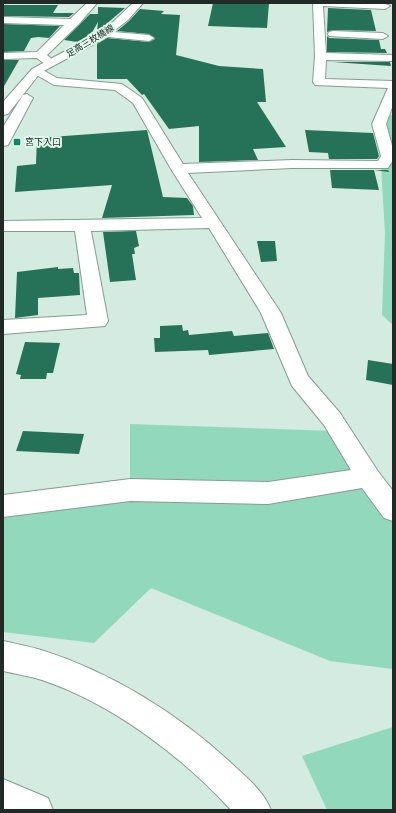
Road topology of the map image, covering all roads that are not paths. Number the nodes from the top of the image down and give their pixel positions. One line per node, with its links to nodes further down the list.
1 (92, 3): 6 (main road)
2 (138, 3): 7 (main road, 足高三枚橋線)
3 (318, 3): 4 (main road); 12 (main road)
4 (385, 8)
5 (3, 20): 6 (main road)
6 (75, 22): 14 (main road)
7 (102, 34): 9 (main road); 14 (main road, 足高三枚橋線)
8 (333, 34): 10 (main road)
9 (149, 38)
10 (393, 50)
11 (3, 56): 14 (main road)
12 (321, 56): 13 (main road); 15 (main road)
13 (393, 58)
14 (42, 63): 17 (main road, 足高三枚橋線); 18 (main road); 19 (main road)
15 (393, 84)
16 (393, 90): 19 (main road)
17 (3, 111)
18 (3, 142)
19 (178, 169): 20 (main road)
20 (214, 223): 22 (main road); 24 (main road)
21 (3, 226): 22 (main road)
22 (82, 226): 23 (main road)
23 (3, 327)
24 (368, 477): 25 (main road); 26 (main road)
25 (3, 506)
26 (393, 510)
27 (3, 656): 30 (main road)
28 (3, 796): 29 (main road)
29 (36, 810)
30 (254, 810)

